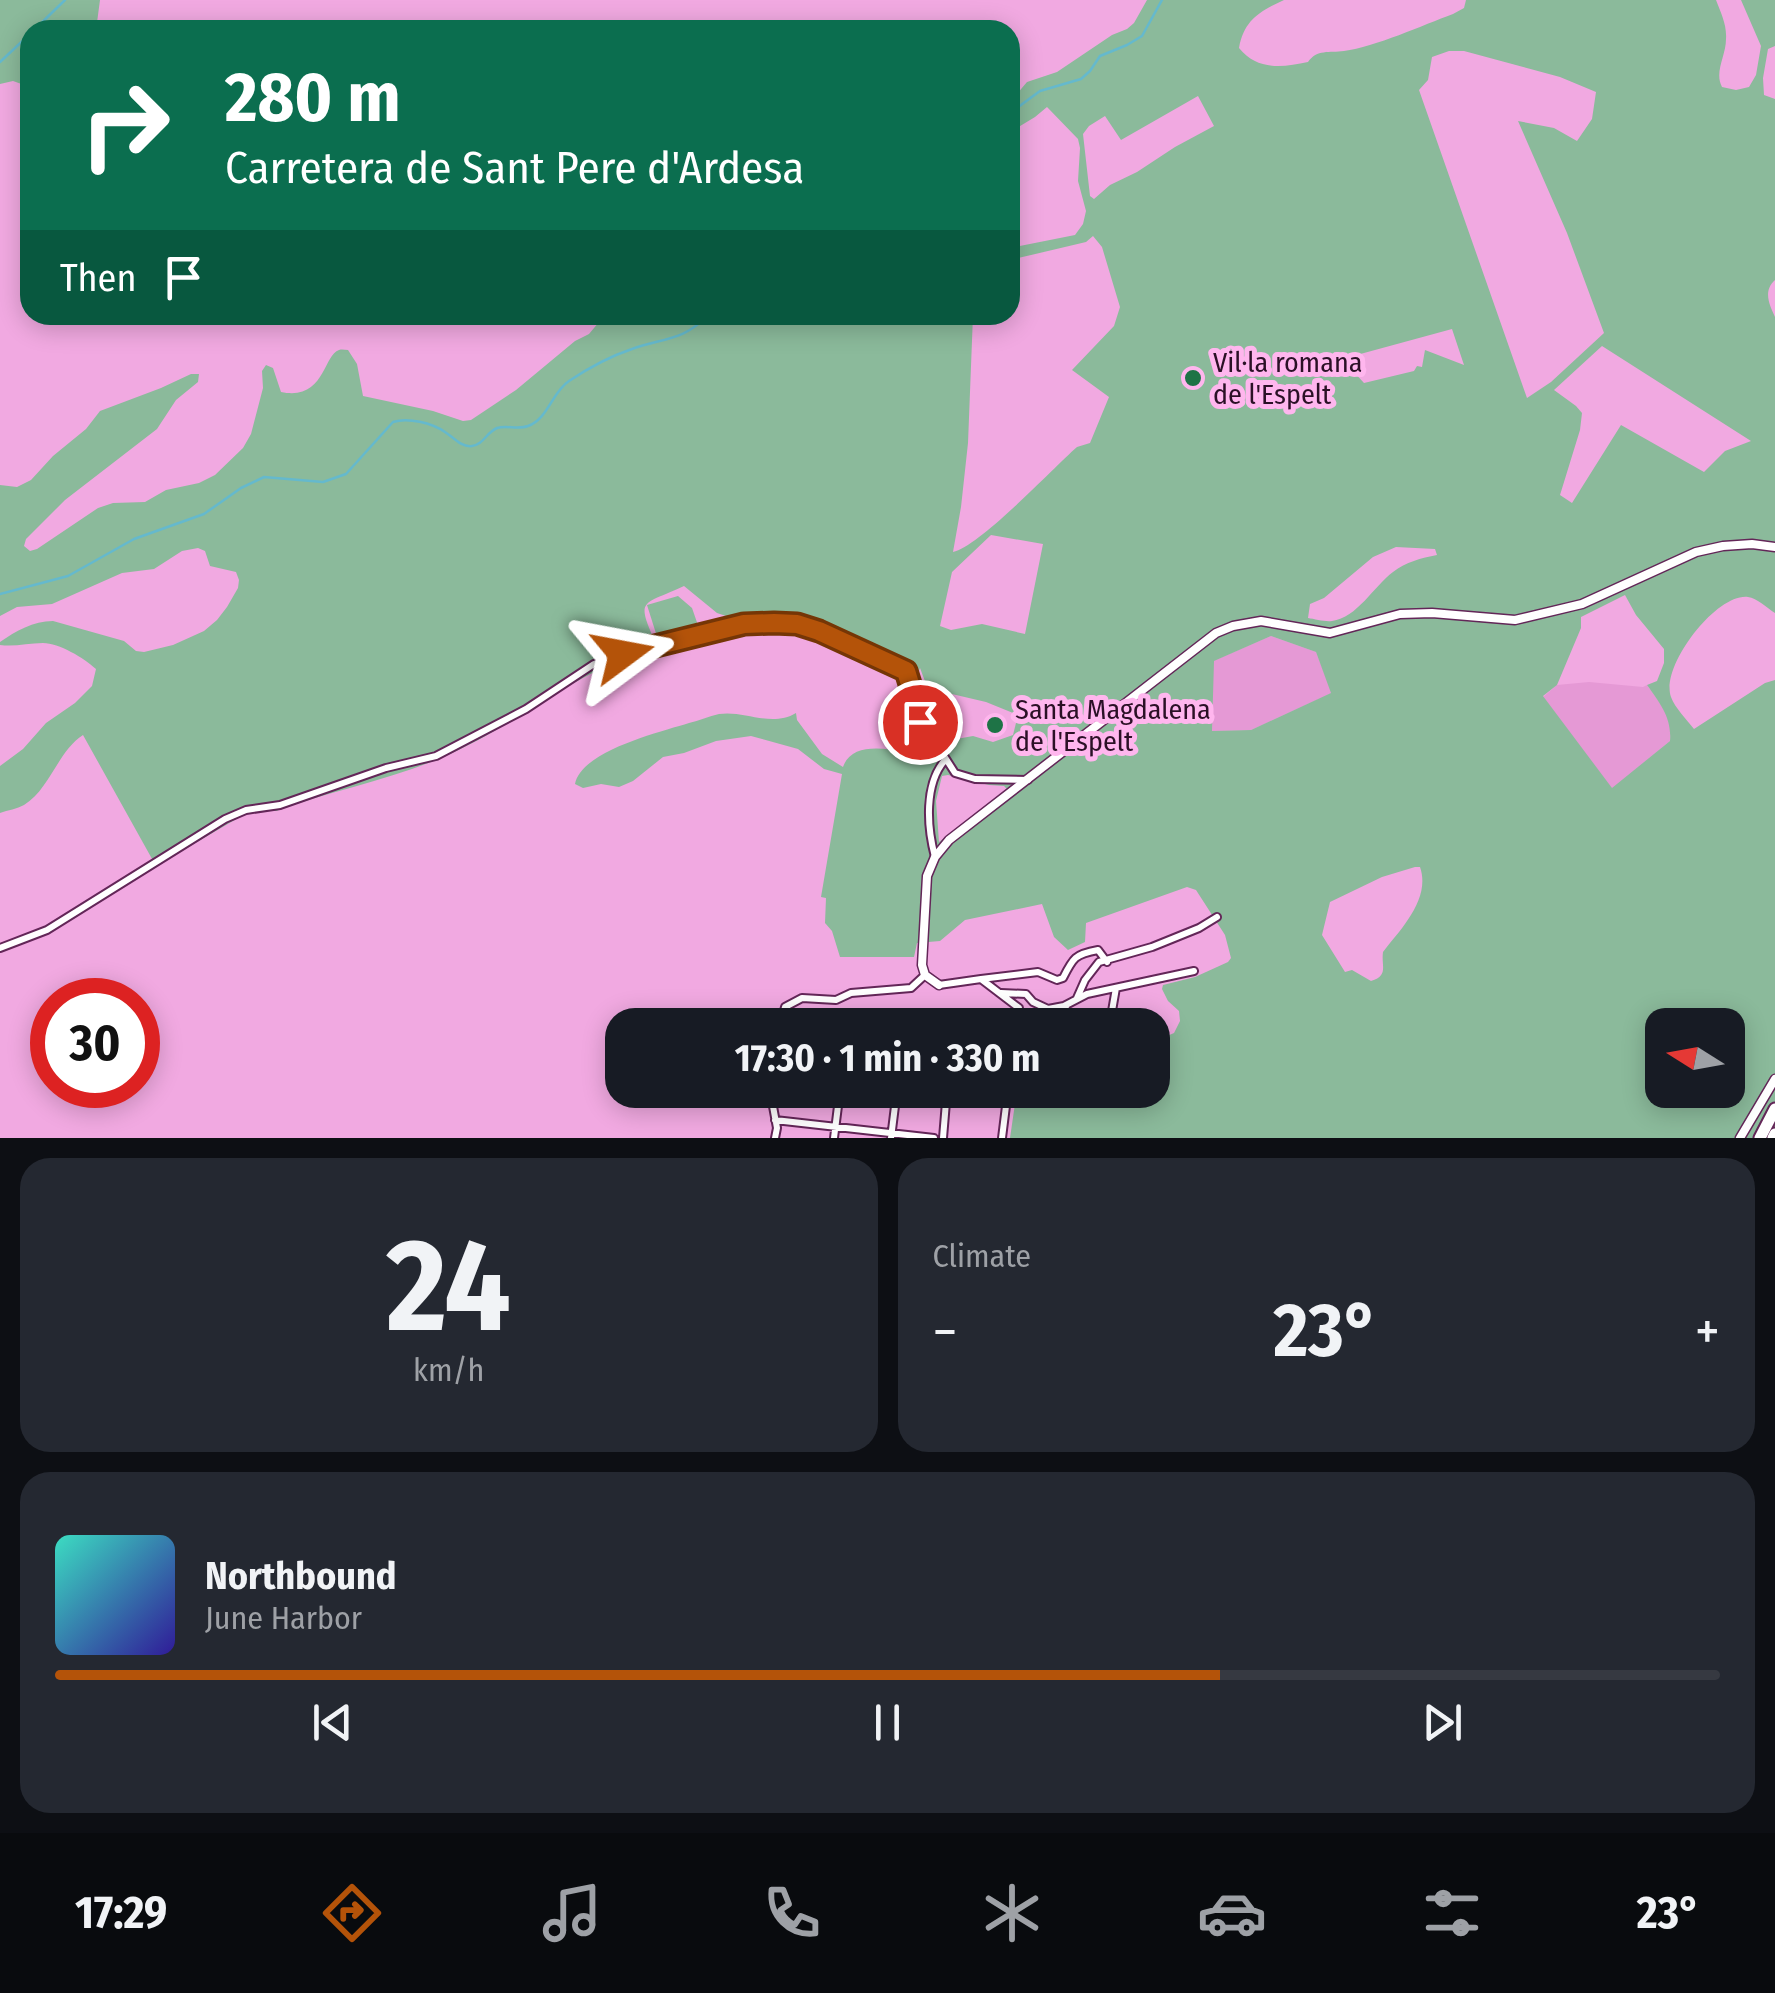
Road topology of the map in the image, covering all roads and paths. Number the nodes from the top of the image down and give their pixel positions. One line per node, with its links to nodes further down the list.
1 (1775, 548): 3 (street)
2 (945, 760): 3 (street); 4 (street); 6 (street)
3 (1029, 780): 4 (street)
4 (934, 857): 9 (street)
5 (1217, 918): 7 (street)
6 (0, 948)
7 (1107, 962): 10 (street); 14 (street)
8 (1194, 971): 12 (street)
9 (926, 975): 11 (street); 16 (street)
10 (980, 978): 11 (street); 13 (street)
11 (939, 985)
12 (1116, 988): 14 (street); 18 (street)
13 (1001, 993): 15 (street); 17 (street)
14 (1076, 999): 15 (street)
15 (1064, 1006)
16 (785, 1008)
17 (1018, 1008)
18 (1113, 1008)
19 (1775, 1079): 34 (street)
20 (773, 1108): 26 (street)
21 (838, 1108): 27 (street)
22 (895, 1108): 28 (street)
23 (946, 1108): 32 (street)
24 (1006, 1108): 33 (street)
25 (1775, 1109): 35 (highway)
26 (775, 1120): 27 (street); 29 (street)
27 (835, 1126): 28 (street); 30 (street)
28 (891, 1136): 31 (street)
29 (775, 1138)
30 (834, 1138)
31 (934, 1138)
32 (943, 1138)
33 (1002, 1138)
34 (1740, 1138)
35 (1760, 1138)

